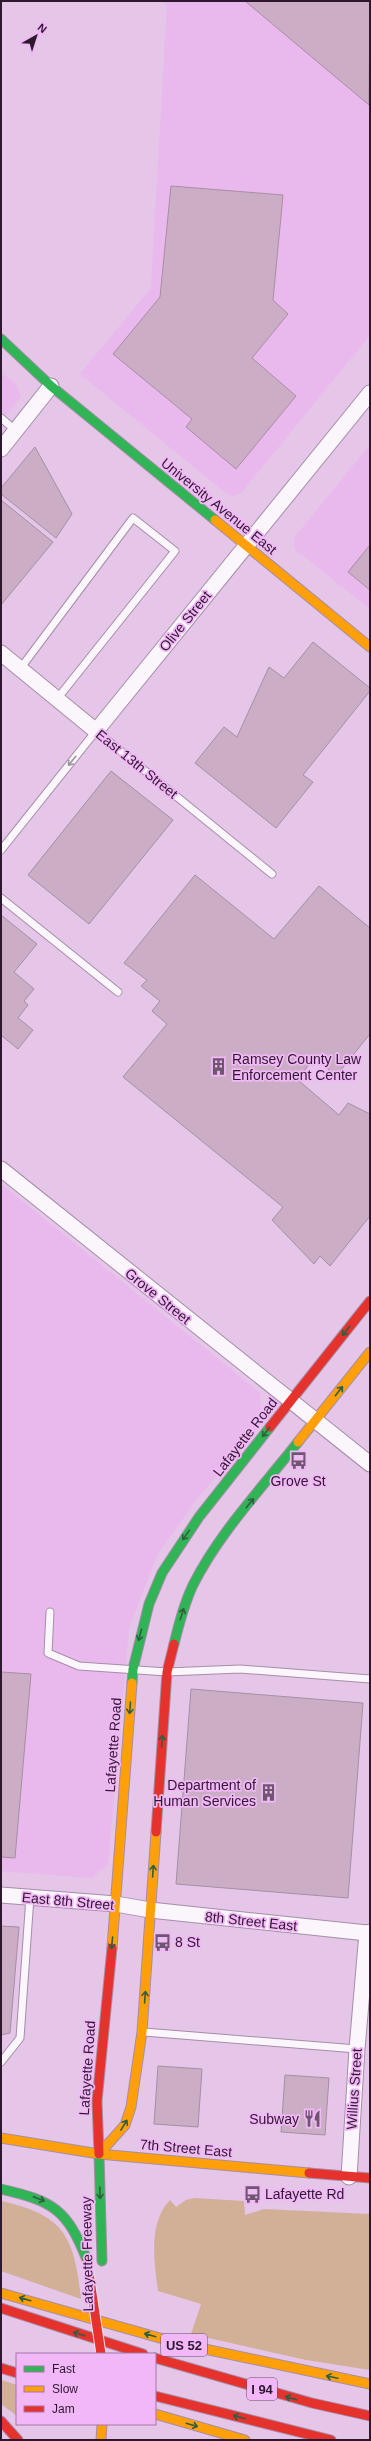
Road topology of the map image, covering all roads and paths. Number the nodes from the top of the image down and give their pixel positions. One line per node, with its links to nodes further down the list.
1 (1, 339): 3 (main road, University Avenue East)
2 (1, 353): 3 (main road, University Avenue East)
3 (51, 386): 6 (street); 8 (main road, University Avenue East)
4 (370, 393): 8 (street, Olive Street)
5 (1, 418): 6 (lane)
6 (16, 431): 7 (street)
7 (1, 449)
8 (245, 546): 9 (main road, University Avenue East); 13 (street, Olive Street)
9 (370, 647)
10 (1, 653): 11 (street, East 13th Street)
11 (20, 669): 12 (street, East 13th Street); 12 (lane)
12 (57, 699): 13 (street, East 13th Street)
13 (96, 731): 14 (lane, Olive Street, one-way to 14); 15 (lane, East 13th Street)
14 (1, 850)
15 (272, 874)
16 (1, 898): 17 (lane)
17 (118, 992)
18 (1, 1169): 21 (street, Grove Street)
19 (370, 1301): 21 (main road, Lafayette Road, one-way to 21)
20 (370, 1352): 22 (main road, one-way to 20)
21 (290, 1402): 22 (street, Grove Street); 25 (main road, Lafayette Road, one-way to 25)
22 (315, 1422): 23 (street); 26 (main road, one-way to 22)
23 (370, 1464)
24 (50, 1612): 25 (lane)
25 (133, 1669): 26 (lane); 30 (main road, Lafayette Road, one-way to 30)
26 (167, 1672): 27 (lane); 32 (main road, one-way to 26)
27 (370, 1679)
28 (1, 1895): 29 (street, East 8th Street)
29 (30, 1897): 30 (street, East 8th Street); 36 (lane)
30 (116, 1904): 31 (street, East 8th Street); 38 (main road, Lafayette Road, one-way to 38)
31 (134, 1907): 32 (street, 8th Street East)
32 (150, 1910): 33 (street, 8th Street East); 34 (main road, one-way to 32)
33 (369, 1933): 35 (street, Willius Street)
34 (142, 2032): 35 (lane); 38 (main road, one-way to 34)
35 (357, 2049): 39 (street, Willius Street)
36 (1, 2062)
37 (1, 2138): 38 (main road, 7th Street East)
38 (99, 2154): 39 (main road, 7th Street East); 42 (main road, Lafayette Freeway, one-way to 42)
39 (349, 2176): 40 (main road, 7th Street East)
40 (370, 2178)
41 (1, 2189): 46 (main road, one-way to 46, bridge)
42 (102, 2265)
43 (102, 2292): 47 (main road, Lafayette Freeway)
44 (1, 2293): 52 (main road, US 52, one-way to 44)
45 (1, 2308): 48 (main road, one-way to 45)
46 (102, 2353)
47 (102, 2353)
48 (140, 2353)
49 (156, 2358): 55 (main road, I 94, one-way to 49)
50 (1, 2368): 51 (main road)
51 (16, 2373)
52 (370, 2384)
53 (156, 2396): 63 (main road, one-way to 53)
54 (156, 2414): 62 (main road, one-way to 62)
55 (370, 2416)
56 (1, 2422): 60 (main road)
57 (102, 2425): 61 (main road)
58 (1, 2438): 59 (main road)
59 (13, 2440)
60 (18, 2440)
61 (101, 2440)
62 (245, 2440)
63 (332, 2440)

